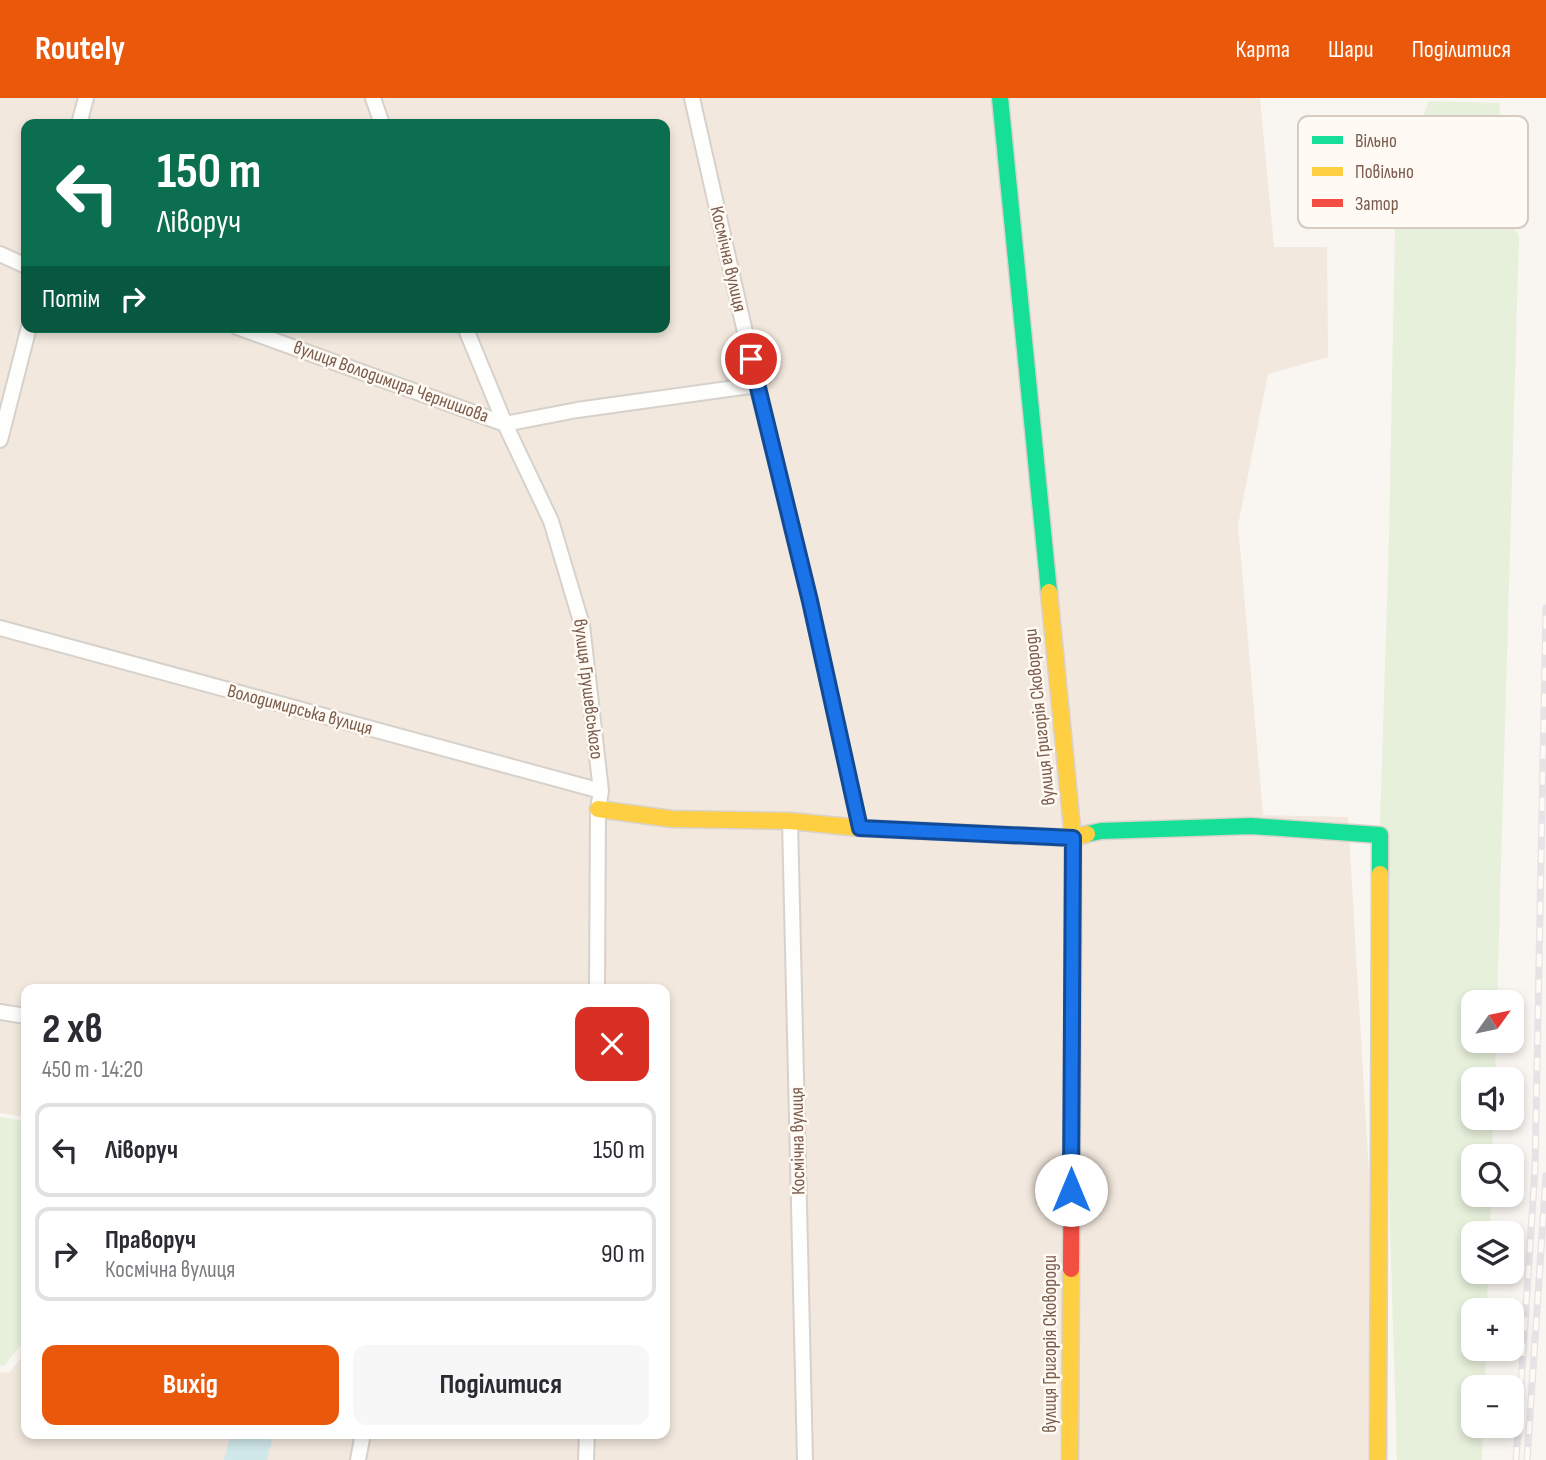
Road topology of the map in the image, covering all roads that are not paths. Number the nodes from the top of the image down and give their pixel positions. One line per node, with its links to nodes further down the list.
1 (86, 98): 5 (street)
2 (373, 98): 6 (street)
3 (692, 98): 12 (street, Космічна вулиця)
4 (1000, 98): 20 (street, вулиця Григорія Сковороди)
5 (80, 119)
6 (380, 119)
7 (0, 254): 8 (street)
8 (21, 264)
9 (27, 333): 14 (street)
10 (254, 333): 13 (street, вулиця Володимира Чернишова)
11 (467, 333): 13 (street, вулиця Грушевського)
12 (757, 385): 13 (street); 19 (street, Космічна вулиця)
13 (505, 424): 16 (street, вулиця Грушевського)
14 (0, 440)
15 (0, 628): 16 (street, Володимирська вулиця)
16 (601, 791): 17 (street, вулиця Грушевського)
17 (598, 809): 18 (street); 21 (street, вулиця Грушевського)
18 (790, 821): 19 (street); 28 (street, Космічна вулиця)
19 (860, 828): 20 (street)
20 (1073, 838): 29 (street, вулиця Григорія Сковороди); 30 (street)
21 (597, 984)
22 (0, 1012): 23 (street)
23 (21, 1015)
24 (362, 1439): 26 (street)
25 (587, 1439): 27 (street)
26 (358, 1460)
27 (586, 1460)
28 (805, 1460)
29 (1070, 1460)
30 (1378, 1460)

